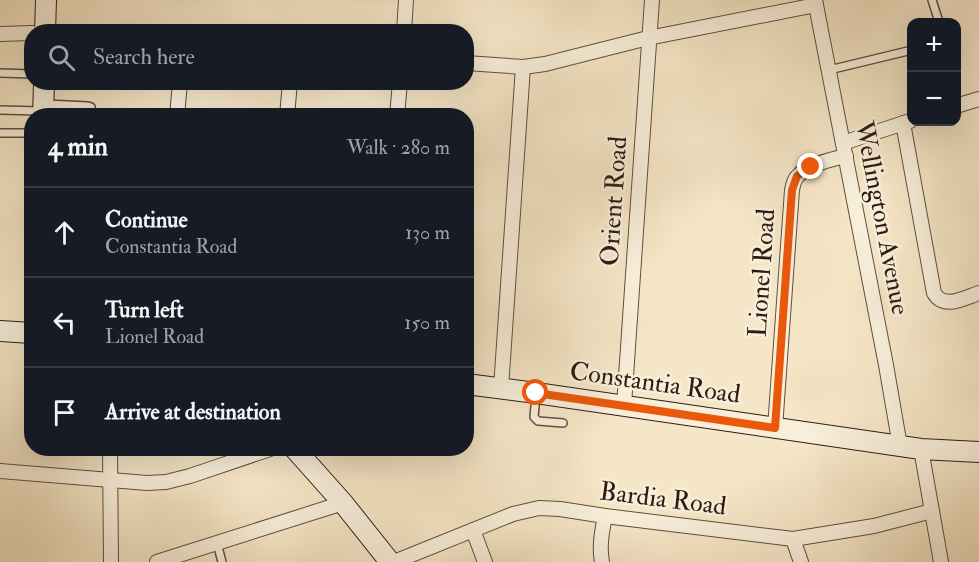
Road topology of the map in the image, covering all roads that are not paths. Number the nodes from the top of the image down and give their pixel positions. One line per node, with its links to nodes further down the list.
1 (46, 0): 7 (main road)
2 (406, 0): 8 (street)
3 (652, 0): 11 (street, Orient Road)
4 (932, 0): 6 (lane)
5 (815, 3): 11 (street); 15 (street, Wellington Avenue)
6 (938, 18)
7 (45, 24)
8 (404, 24)
9 (24, 33): 10 (street)
10 (0, 34)
11 (648, 38): 14 (street); 43 (street, Orient Road)
12 (907, 51): 15 (lane)
13 (474, 64): 14 (street)
14 (523, 67): 41 (street)
15 (828, 70): 36 (street, Wellington Avenue)
16 (0, 73): 17 (lane)
17 (24, 74)
18 (44, 90): 24 (main road)
19 (179, 90): 27 (street)
20 (289, 90): 28 (street)
21 (400, 90): 29 (street)
22 (979, 99): 23 (street)
23 (961, 105)
24 (43, 108)
25 (66, 108): 26 (lane)
26 (91, 108)
27 (178, 108)
28 (288, 108)
29 (398, 108)
30 (0, 110): 31 (lane)
31 (24, 110)
32 (907, 122): 36 (street, Lionel Road)
33 (908, 126): 37 (street)
34 (0, 133): 35 (lane)
35 (24, 133)
36 (845, 150): 45 (street, Lionel Road); 46 (street, Wellington Avenue)
37 (979, 293)
38 (0, 330): 39 (main road)
39 (24, 332)
40 (474, 385): 41 (main road, Constantia Road)
41 (501, 388): 42 (main road, Constantia Road)
42 (536, 393): 43 (main road, Constantia Road); 44 (lane)
43 (624, 405): 45 (main road, Constantia Road)
44 (563, 423)
45 (775, 428): 46 (main road, Constantia Road)
46 (900, 446): 47 (main road, Constantia Road)
47 (921, 449): 48 (main road, Constantia Road); 55 (street)
48 (979, 452)
49 (110, 456): 53 (street)
50 (249, 456): 53 (street)
51 (301, 456): 54 (main road)
52 (0, 471): 53 (street)
53 (110, 480): 60 (street)
54 (343, 503): 59 (street); 63 (main road)
55 (932, 511): 58 (street, Bardia Road); 67 (street)
56 (604, 516): 57 (street, Bardia Road); 58 (street, Bardia Road); 65 (street)
57 (473, 531): 63 (street, Bardia Road); 64 (street)
58 (793, 539): 66 (street)
59 (217, 543): 61 (street); 62 (lane)
60 (111, 562)
61 (157, 562)
62 (222, 562)
63 (392, 562)
64 (485, 562)
65 (602, 562)
66 (801, 562)
67 (941, 562)

